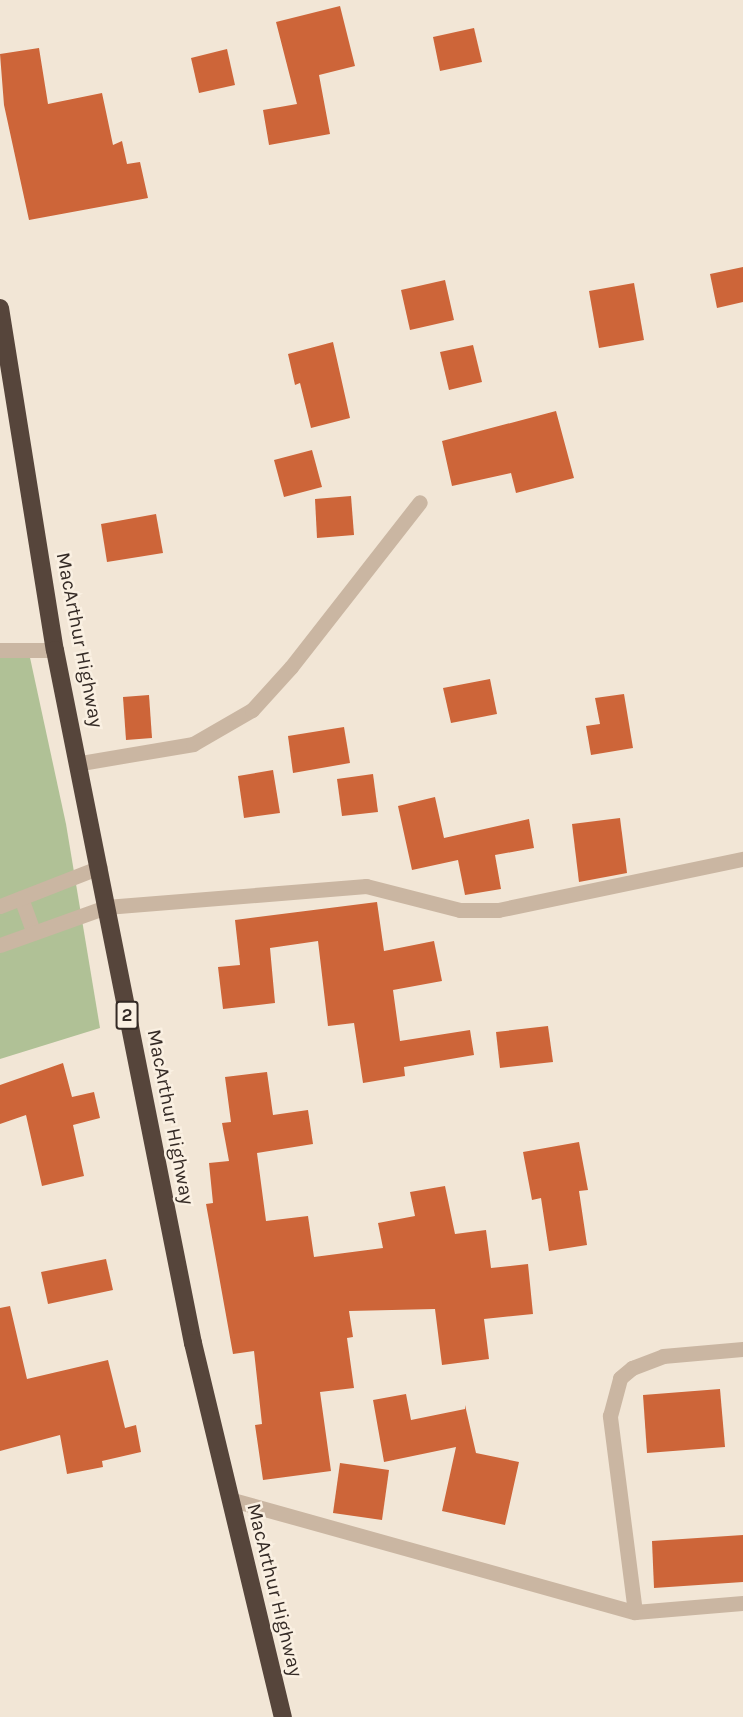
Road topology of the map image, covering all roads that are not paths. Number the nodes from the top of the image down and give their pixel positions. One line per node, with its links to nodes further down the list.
1 (0, 308): 4 (highway, MacArthur Highway / 2)
2 (420, 502): 5 (street)
3 (0, 650): 4 (street)
4 (56, 650): 5 (highway, MacArthur Highway / 2)
5 (81, 764): 7 (highway, MacArthur Highway / 2)
6 (743, 859): 10 (street)
7 (100, 867): 8 (street); 10 (highway, MacArthur Highway / 2)
8 (21, 898): 9 (street); 11 (street)
9 (0, 906)
10 (106, 907): 11 (street); 14 (highway, MacArthur Highway / 2)
11 (34, 933): 12 (street)
12 (0, 945)
13 (743, 1349): 16 (street)
14 (229, 1499): 16 (street); 17 (highway, MacArthur Highway / 2)
15 (743, 1603): 16 (street)
16 (635, 1612)
17 (283, 1717)

